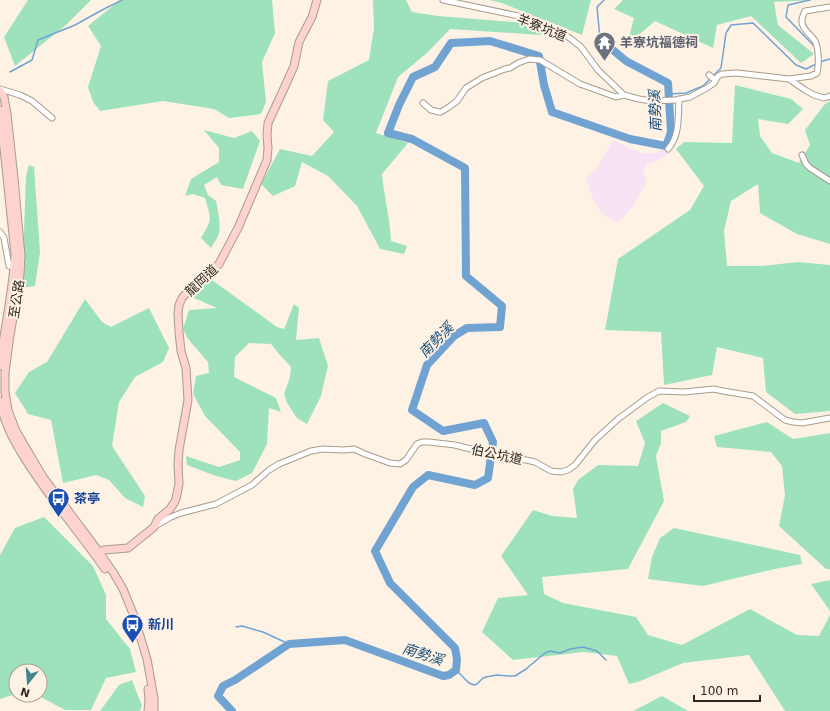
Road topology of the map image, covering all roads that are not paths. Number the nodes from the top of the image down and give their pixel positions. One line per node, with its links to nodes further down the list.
1 (317, 0): 25 (street, 龍岡道)
2 (443, 0): 8 (street, 羊寮坑道)
3 (830, 7): 5 (street)
4 (708, 75): 6 (street)
5 (789, 79): 6 (street); 9 (street)
6 (715, 80): 10 (street)
7 (0, 90): 13 (street); 17 (street, 至公路)
8 (624, 95): 10 (street); 11 (street)
9 (830, 96)
10 (677, 100): 14 (street)
11 (423, 103)
12 (0, 110): 17 (street, 至公路)
13 (52, 118)
14 (668, 149)
15 (802, 155): 16 (street)
16 (830, 181)
17 (13, 207): 19 (street, 至公路); 20 (street, 至公路)
18 (0, 232): 19 (street)
19 (14, 267): 20 (street, 至公路)
20 (9, 322): 21 (street, 至公路); 24 (street, 至公路)
21 (0, 366)
22 (0, 401): 24 (street, 至公路)
23 (830, 418): 25 (street, 伯公坑道)
24 (13, 433): 26 (street, 至公路)
25 (154, 526): 26 (street, 龍岡道)
26 (97, 553): 27 (street); 28 (street)
27 (148, 711)
28 (154, 711)

